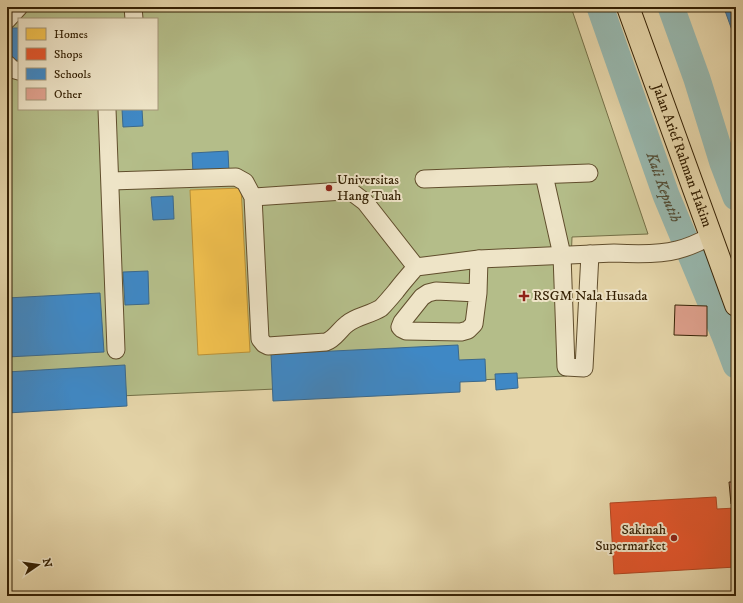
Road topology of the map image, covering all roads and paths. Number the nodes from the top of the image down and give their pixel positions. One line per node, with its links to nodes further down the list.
1 (19, 7): 5 (lane)
2 (133, 7): 4 (lane)
3 (628, 7): 14 (main road, Jalan Arief Rahman Hakim)
4 (134, 18)
5 (7, 20)
6 (7, 64): 7 (lane)
7 (18, 71)
8 (108, 110): 12 (lane)
9 (589, 173): 10 (lane)
10 (544, 175): 11 (lane); 16 (lane)
11 (424, 179)
12 (111, 180): 13 (lane); 21 (lane)
13 (253, 197): 18 (lane); 18 (lane)
14 (703, 240): 15 (lane); 20 (main road, Jalan Arief Rahman Hakim)
15 (590, 254): 16 (lane); 16 (lane)
16 (562, 255): 17 (lane)
17 (479, 259): 18 (lane); 19 (lane)
18 (416, 267)
19 (478, 293)
20 (736, 305)
21 (116, 350)

